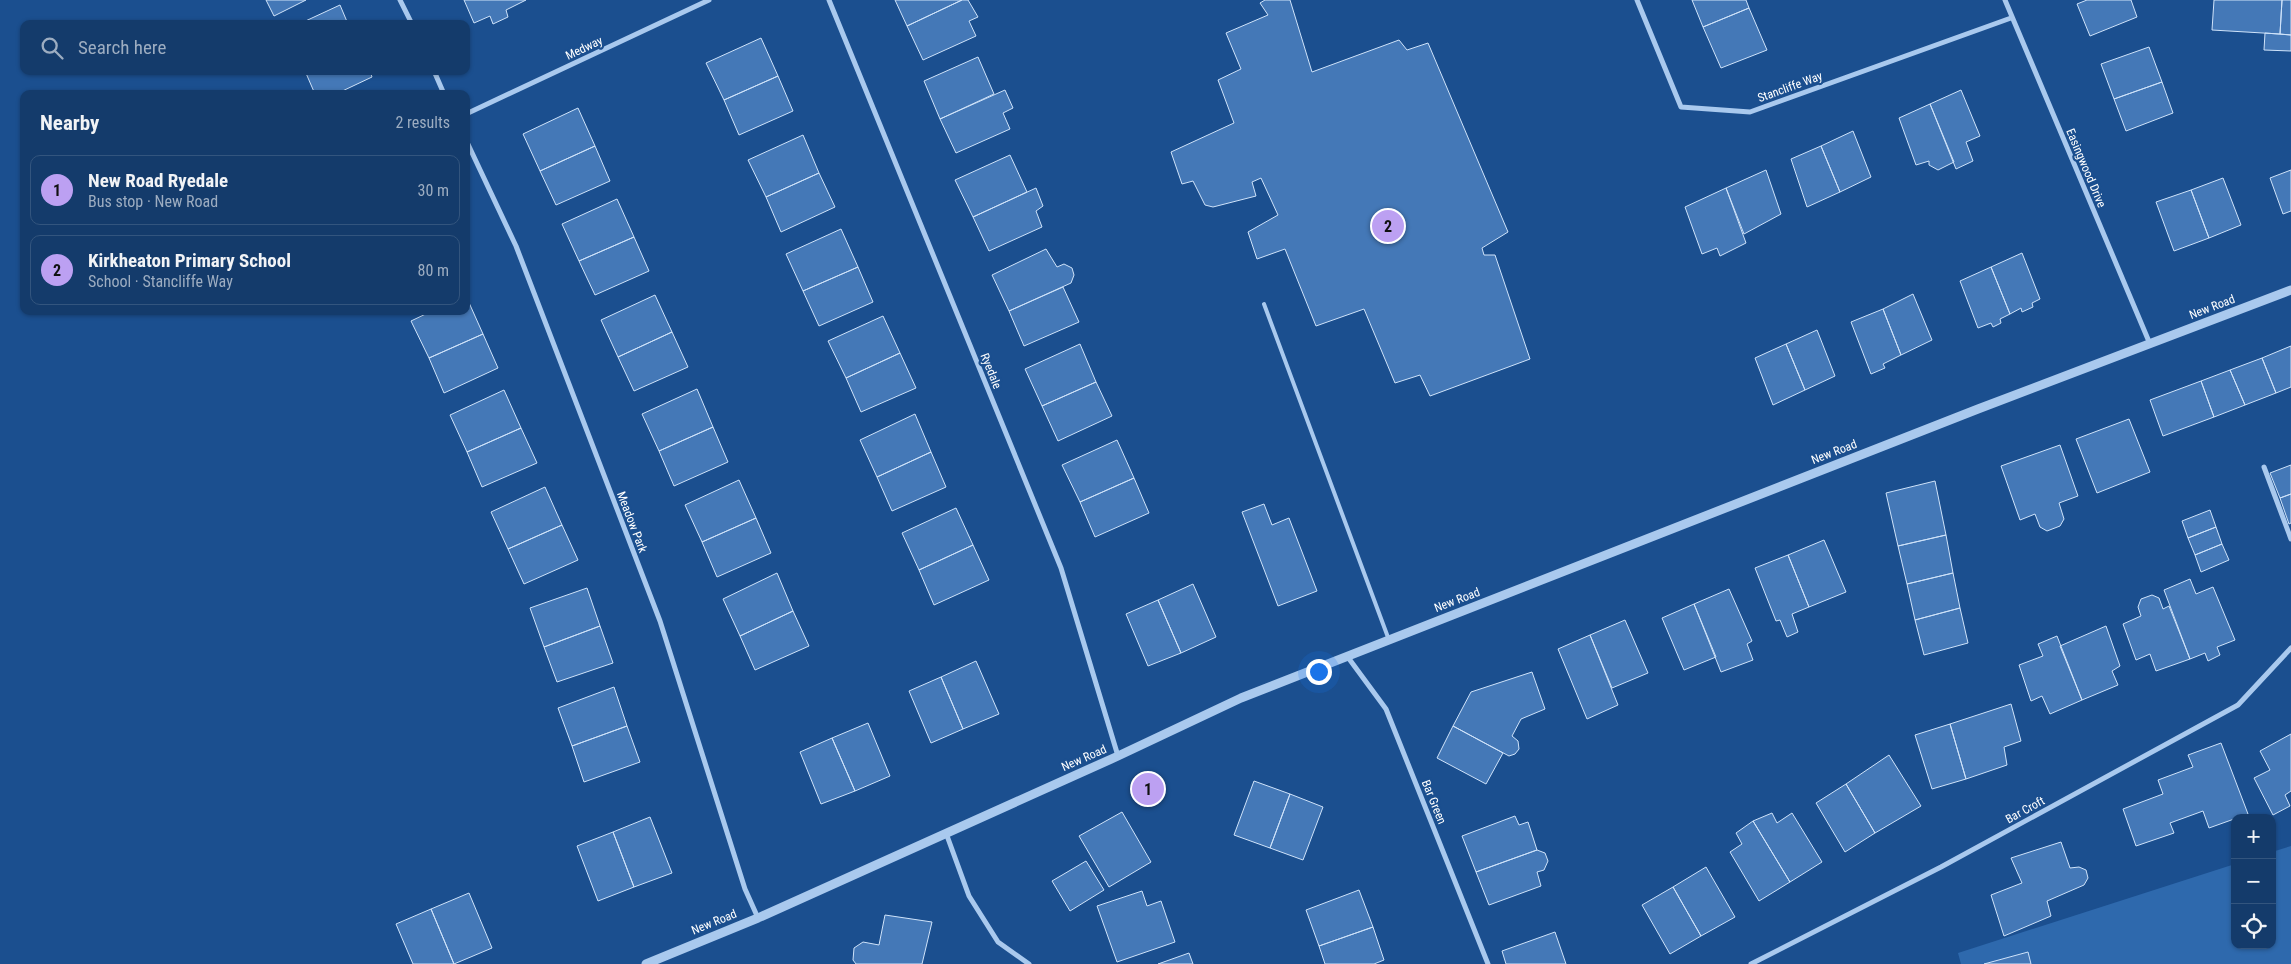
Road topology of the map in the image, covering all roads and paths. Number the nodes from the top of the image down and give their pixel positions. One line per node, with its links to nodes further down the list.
1 (400, 0): 7 (street)
2 (709, 0): 10 (street, Medway)
3 (829, 0): 20 (street, Ryedale)
4 (1637, 0): 6 (street, Stancliffe Way)
5 (2005, 0): 6 (street, Easingwood Drive)
6 (2011, 18): 14 (street, Easingwood Drive)
7 (410, 20)
8 (436, 75): 9 (street)
9 (442, 90)
10 (470, 112)
11 (470, 148): 22 (street, Meadow Park)
12 (2291, 290): 14 (street, New Road)
13 (1264, 304): 17 (lane)
14 (2150, 344): 17 (street, New Road)
15 (2264, 467): 16 (street)
16 (2291, 539)
17 (1389, 640): 19 (street, New Road)
18 (2291, 648): 26 (street, Bar Croft)
19 (1346, 656): 20 (street, New Road); 25 (street, Bar Green)
20 (1118, 756): 21 (street, New Road)
21 (946, 832): 22 (street, New Road); 24 (street)
22 (758, 918): 23 (street, New Road)
23 (646, 964)
24 (1029, 964)
25 (1488, 964)
26 (1751, 964)

